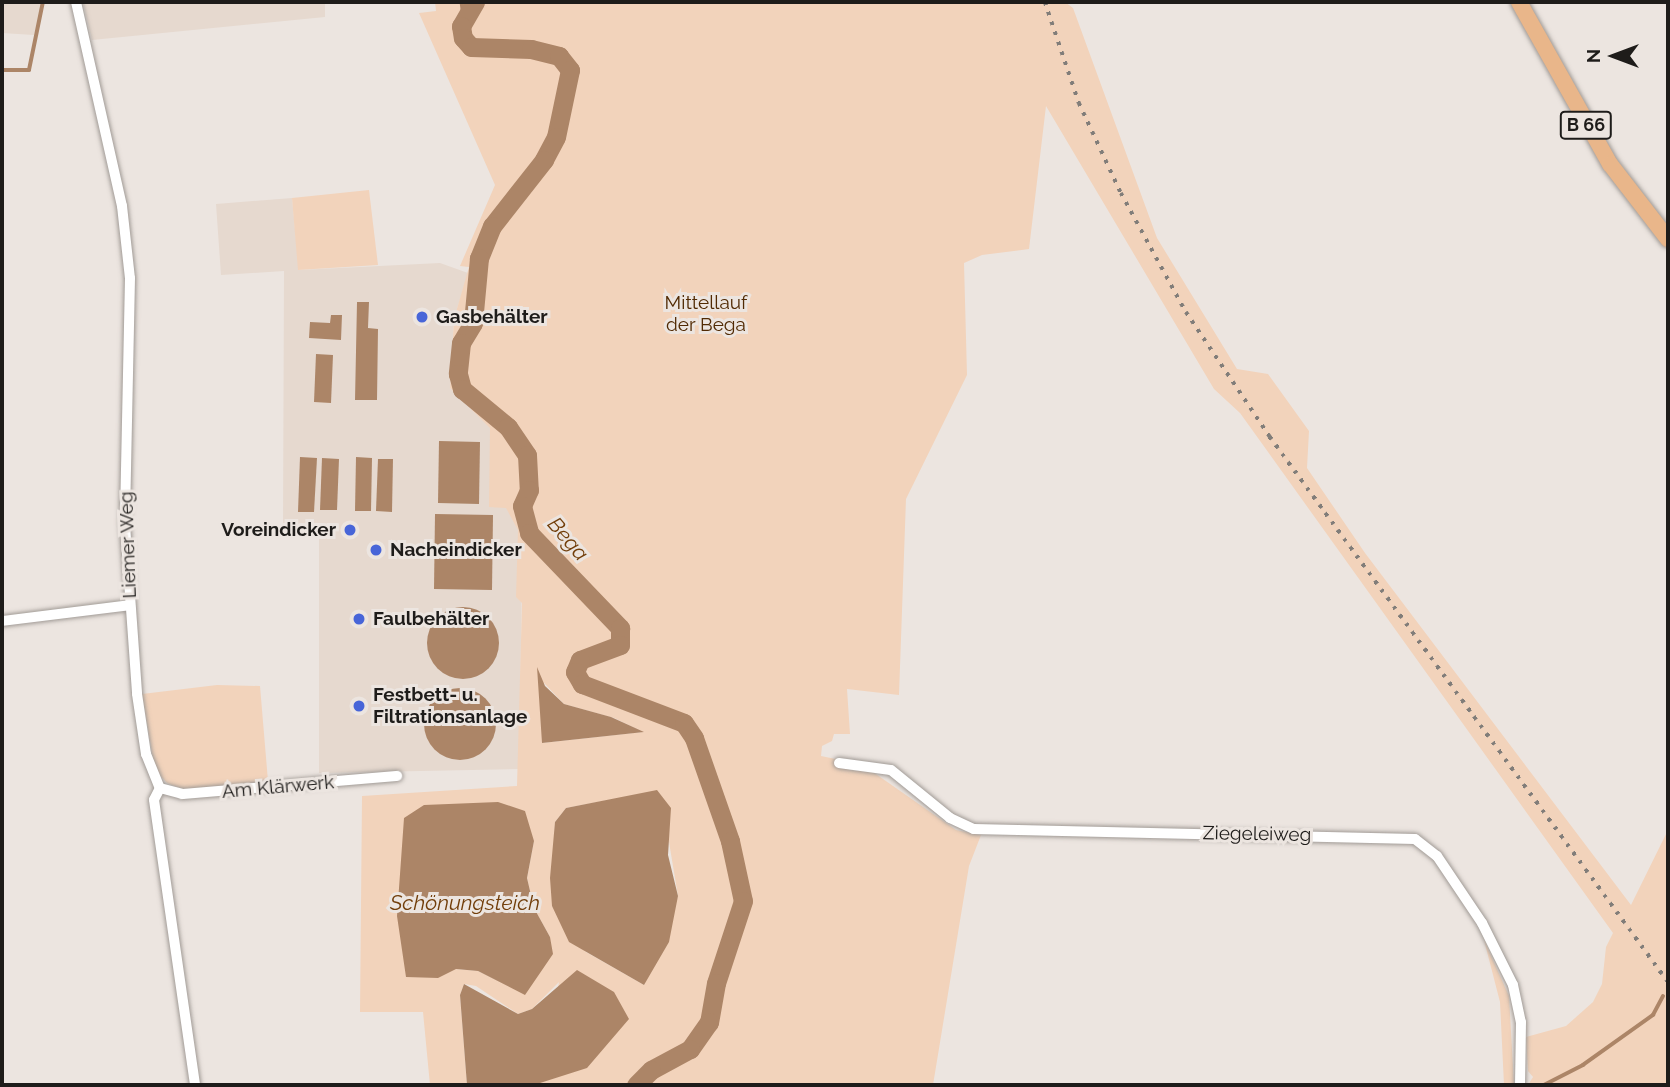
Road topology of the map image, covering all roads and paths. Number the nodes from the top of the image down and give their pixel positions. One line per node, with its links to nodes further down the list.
1 (76, 2): 4 (street, Liemer Weg)
2 (1519, 2): 3 (main road, B 66)
3 (1668, 239)
4 (130, 605): 5 (street); 8 (street, Liemer Weg)
5 (2, 621)
6 (839, 763): 10 (street, Ziegeleiweg)
7 (397, 776): 8 (street, Am Klärwerk)
8 (160, 788): 9 (street, Liemer Weg)
9 (195, 1085)
10 (1520, 1085)

